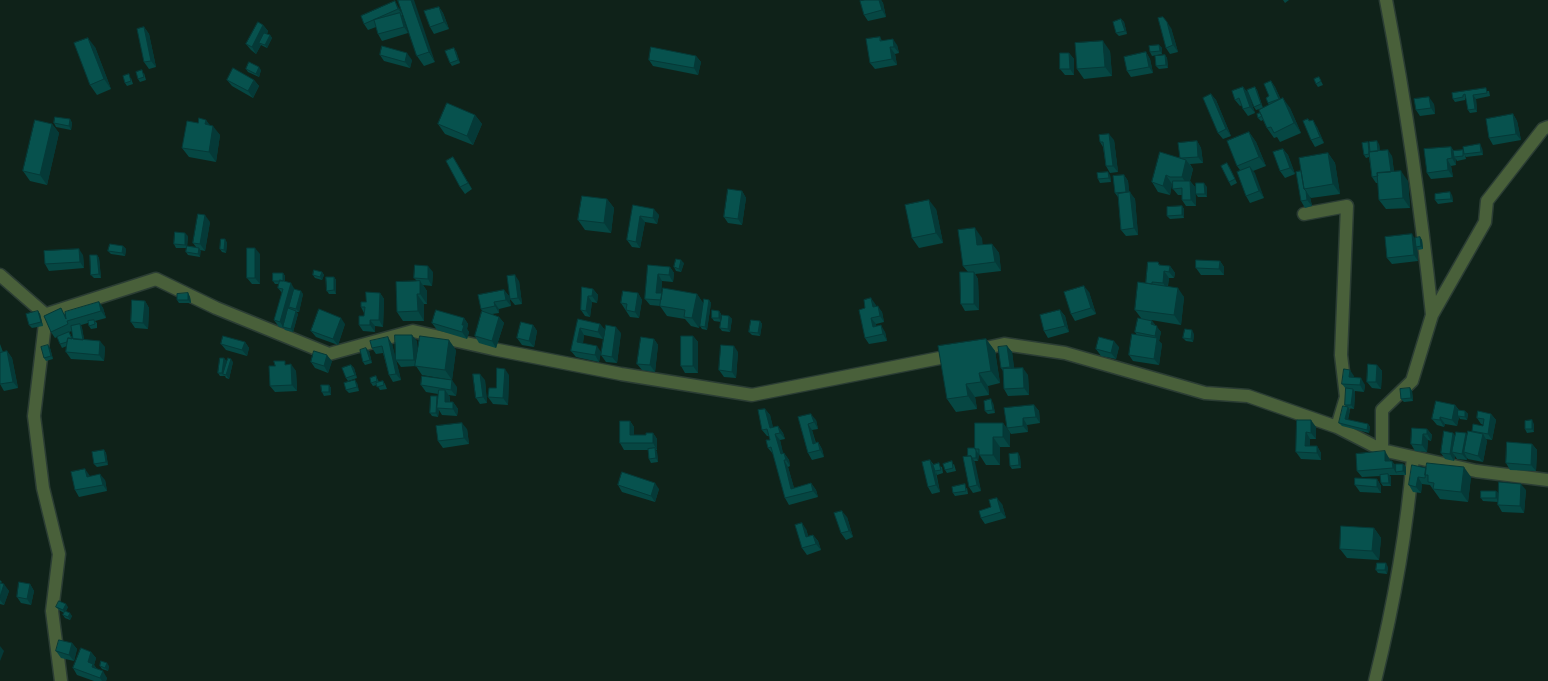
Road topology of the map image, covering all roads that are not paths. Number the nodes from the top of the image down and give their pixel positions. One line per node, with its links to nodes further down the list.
1 (1386, 0): 6 (street)
2 (1548, 126): 6 (street)
3 (1304, 214): 7 (street)
4 (0, 275): 5 (street)
5 (46, 315): 7 (street); 11 (street)
6 (1432, 315): 8 (street)
7 (1337, 427): 8 (street)
8 (1382, 450): 9 (street)
9 (1413, 457): 10 (street); 12 (street)
10 (1548, 480)
11 (61, 681)
12 (1375, 681)

